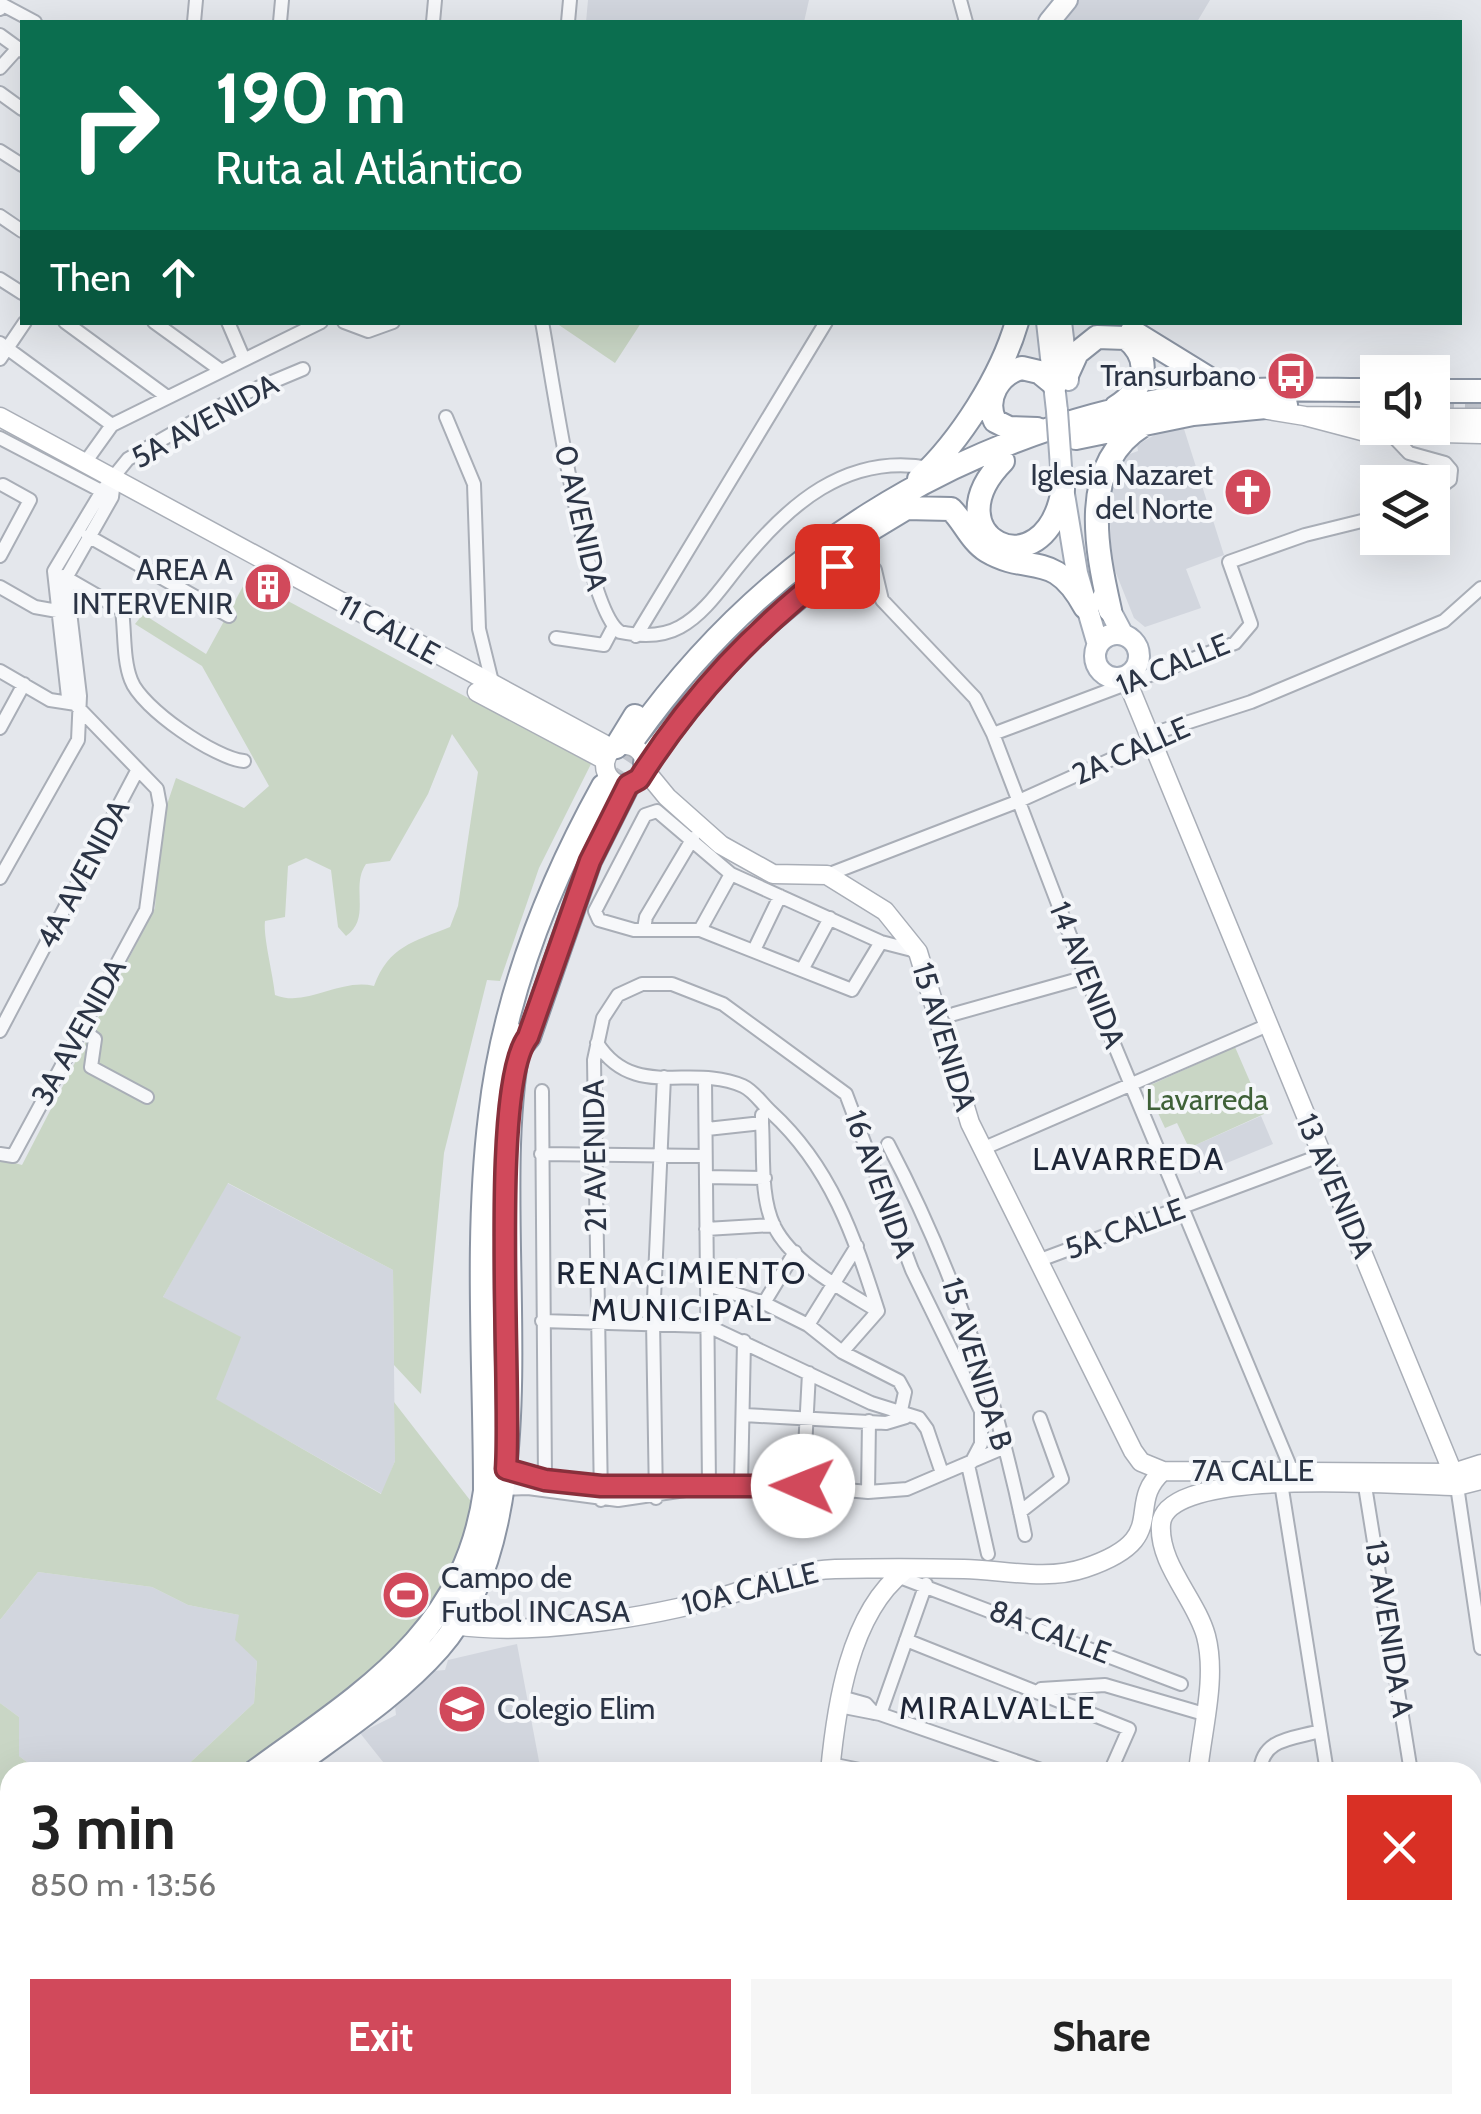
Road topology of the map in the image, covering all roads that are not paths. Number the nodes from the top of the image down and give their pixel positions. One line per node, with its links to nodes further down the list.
1 (1067, 0): 4 (main road)
2 (2, 7): 3 (street)
3 (31, 20)
4 (1052, 20)
5 (0, 36): 6 (street)
6 (20, 49): 7 (street)
7 (0, 68)
8 (22, 325): 21 (street)
9 (69, 325): 30 (street)
10 (158, 325): 23 (street)
11 (229, 325): 22 (street)
12 (314, 325): 22 (street)
13 (352, 325): 14 (street)
14 (385, 325)
15 (543, 325): 66 (street, 0 AVENIDA)
16 (824, 325): 68 (street)
17 (1016, 325): 50 (highway)
18 (1048, 325): 25 (main road)
19 (1061, 325): 25 (main road)
20 (1124, 325): 29 (highway)
21 (2, 349): 41 (street)
22 (243, 357): 23 (street)
23 (219, 369): 30 (street)
24 (303, 369): 53 (street, 5A AVENIDA)
25 (1061, 380): 33 (highway); 36 (main road); 36 (highway)
26 (1360, 390): 29 (highway)
27 (1450, 391): 28 (highway)
28 (1481, 391)
29 (1231, 392): 33 (highway)
30 (166, 396): 41 (street)
31 (1360, 404): 32 (highway)
32 (1250, 407): 34 (street); 40 (highway)
33 (1104, 414): 36 (highway)
34 (1305, 416): 37 (street); 42 (street)
35 (446, 417): 74 (street)
36 (1058, 417): 51 (main road, bridge); 54 (highway)
37 (1360, 417)
38 (1450, 418): 39 (street)
39 (1481, 418)
40 (1151, 420): 47 (highway); 63 (highway)
41 (112, 424): 48 (street)
42 (1360, 427)
43 (3, 434): 48 (street, 11 CALLE); 53 (street)
44 (1450, 434): 45 (street)
45 (1481, 434)
46 (1402, 445): 49 (street)
47 (1003, 461): 51 (highway); 54 (highway)
48 (84, 464): 53 (street, 11 CALLE)
49 (1447, 465)
50 (930, 468): 54 (highway); 68 (street)
51 (1067, 483): 62 (main road); 63 (main road)
52 (3, 485): 57 (street)
53 (109, 490): 56 (street, 5A AVENIDA); 59 (street, 5A AVENIDA); 74 (street, 11 CALLE)
54 (897, 507): 62 (highway); 80 (highway); 80 (highway)
55 (1360, 522): 72 (street, 1A CALLE)
56 (88, 536): 59 (street, 5A AVENIDA); 65 (street)
57 (0, 556)
58 (866, 569): 77 (street, 14 AVENIDA)
59 (60, 574): 64 (street); 79 (street)
60 (0, 587): 64 (street)
61 (1481, 588): 78 (street, 2A CALLE)
62 (1085, 606): 70 (main road)
63 (1110, 610): 67 (main road)
64 (64, 612): 75 (street)
65 (229, 616)
66 (613, 628): 68 (street, 0 AVENIDA); 69 (street)
67 (1123, 635): 70 (main road); 72 (main road)
68 (636, 636)
69 (556, 638)
70 (1098, 645): 72 (main road)
71 (0, 671): 73 (street)
72 (1127, 680): 77 (street, 1A CALLE); 78 (street, 13 AVENIDA)
73 (24, 684): 75 (street); 76 (street)
74 (490, 692): 80 (street, 11 CALLE)
75 (76, 704): 81 (street); 86 (street)
76 (0, 728)
77 (993, 734): 82 (street, 14 AVENIDA)
78 (1152, 741): 82 (street, 2A CALLE); 98 (street, 13 AVENIDA)
79 (244, 762)
80 (624, 765): 83 (street); 101 (highway); 101 (highway)
81 (137, 771): 99 (street, 3A AVENIDA); 100 (street, 4A AVENIDA)
82 (1019, 802): 85 (street, 2A CALLE); 95 (street, 14 AVENIDA)
83 (692, 832): 84 (street); 85 (street); 89 (street); 89 (street)
84 (731, 874): 87 (street); 90 (street)
85 (828, 874): 93 (street, 15 AVENIDA)
86 (0, 878)
87 (780, 896): 88 (street); 92 (street)
88 (830, 918): 91 (street); 94 (street)
89 (644, 929): 90 (street)
90 (700, 930): 92 (street)
91 (881, 942): 93 (street); 94 (street)
92 (755, 948): 94 (street)
93 (918, 952): 112 (street, 15 AVENIDA)
94 (802, 970)
95 (1086, 976): 97 (street); 105 (street, 14 AVENIDA)
96 (672, 984): 102 (street, 21 AVENIDA); 145 (street, 16 AVENIDA)
97 (954, 1014)
98 (1268, 1025): 105 (street); 117 (street, 13 AVENIDA)
99 (80, 1028): 107 (street); 116 (street, 3A AVENIDA)
100 (0, 1031)
101 (512, 1043): 149 (highway); 179 (highway)
102 (597, 1043): 103 (street); 113 (street, 21 AVENIDA)
103 (664, 1077): 104 (street); 115 (street)
104 (705, 1080): 108 (street); 110 (street)
105 (1132, 1086): 112 (street); 121 (street, 14 AVENIDA)
106 (542, 1091): 114 (street)
107 (147, 1097)
108 (761, 1103): 109 (street); 124 (street)
109 (762, 1123): 110 (street); 120 (street)
110 (708, 1129): 118 (street)
111 (888, 1144): 144 (street, 15 AVENIDA B)
112 (982, 1150): 126 (street, 15 AVENIDA)
113 (594, 1153): 114 (street); 115 (street); 133 (street, 21 AVENIDA)
114 (541, 1154): 131 (street)
115 (662, 1154): 118 (street); 132 (street)
116 (6, 1155)
117 (1322, 1155): 121 (street, 5A CALLE); 151 (street, 13 AVENIDA)
118 (705, 1156): 119 (street)
119 (706, 1177): 120 (street); 123 (street)
120 (765, 1178): 122 (street)
121 (1182, 1208): 126 (street, 5A CALLE); 148 (street, 14 AVENIDA)
122 (774, 1225): 123 (street); 125 (street)
123 (706, 1229): 127 (street)
124 (857, 1246): 128 (street); 130 (street)
125 (795, 1252): 128 (street); 129 (street)
126 (1040, 1260): 153 (street, 15 AVENIDA)
127 (708, 1285): 129 (street); 134 (street)
128 (836, 1285): 130 (street); 135 (street)
129 (764, 1303): 135 (street)
130 (878, 1311): 137 (street)
131 (542, 1321): 133 (street); 150 (street)
132 (653, 1321): 133 (street); 134 (street); 158 (street)
133 (600, 1322): 160 (street, 21 AVENIDA)
134 (708, 1326): 136 (street); 154 (street)
135 (808, 1326): 137 (street)
136 (744, 1341): 138 (street); 139 (street)
137 (842, 1352): 141 (street)
138 (809, 1373): 140 (street); 141 (street)
139 (744, 1415): 140 (street); 155 (street)
140 (808, 1415): 143 (street); 156 (street)
141 (904, 1416): 143 (street); 147 (street)
142 (1040, 1418): 162 (street)
143 (869, 1421): 159 (street)
144 (1003, 1448): 145 (street); 162 (street, 15 AVENIDA B)
145 (970, 1464): 147 (street); 165 (street, 16 AVENIDA)
146 (1481, 1464): 151 (street, 7A CALLE)
147 (942, 1473): 159 (street)
148 (1286, 1477): 151 (street, 7A CALLE); 153 (street, 7A CALLE); 157 (street, 7A CALLE); 161 (street, 7A CALLE); 178 (street, 14 AVENIDA)
149 (505, 1479): 150 (street); 160 (street); 170 (highway)
150 (545, 1480): 160 (street)
151 (1455, 1480): 152 (street, 7A CALLE); 157 (street, 7A CALLE); 172 (street, 13 AVENIDA)
152 (1481, 1480)
153 (1154, 1481): 161 (street, 15 AVENIDA); 164 (street)
154 (709, 1484): 155 (street); 158 (street)
155 (741, 1485): 156 (street)
156 (803, 1486): 159 (street)
157 (1365, 1486): 187 (street, 13 AVENIDA A)
158 (656, 1491): 160 (street)
159 (868, 1492)
160 (601, 1493)
161 (1178, 1502): 166 (street, 7A CALLE)
162 (1020, 1512): 163 (street, 15 AVENIDA B)
163 (1025, 1536)
164 (1124, 1550): 166 (street); 168 (street)
165 (988, 1554)
166 (1166, 1556): 177 (street)
167 (866, 1570): 168 (street, 10A CALLE); 169 (street); 170 (street, 10A CALLE)
168 (912, 1578): 169 (street); 171 (street); 173 (street, 8A CALLE)
169 (882, 1595): 175 (street)
170 (455, 1625): 180 (highway)
171 (906, 1640): 174 (street); 176 (street)
172 (1481, 1648)
173 (1181, 1684)
174 (1038, 1690): 177 (street); 183 (street)
175 (840, 1702): 176 (street); 181 (street)
176 (877, 1713): 182 (street)
177 (1204, 1714): 184 (street)
178 (1320, 1732): 185 (street); 186 (street, 14 AVENIDA)
179 (267, 1762)
180 (299, 1762)
181 (831, 1762)
182 (1019, 1762)
183 (1114, 1762)
184 (1199, 1762)
185 (1261, 1762)
186 (1325, 1762)
187 (1409, 1762)

